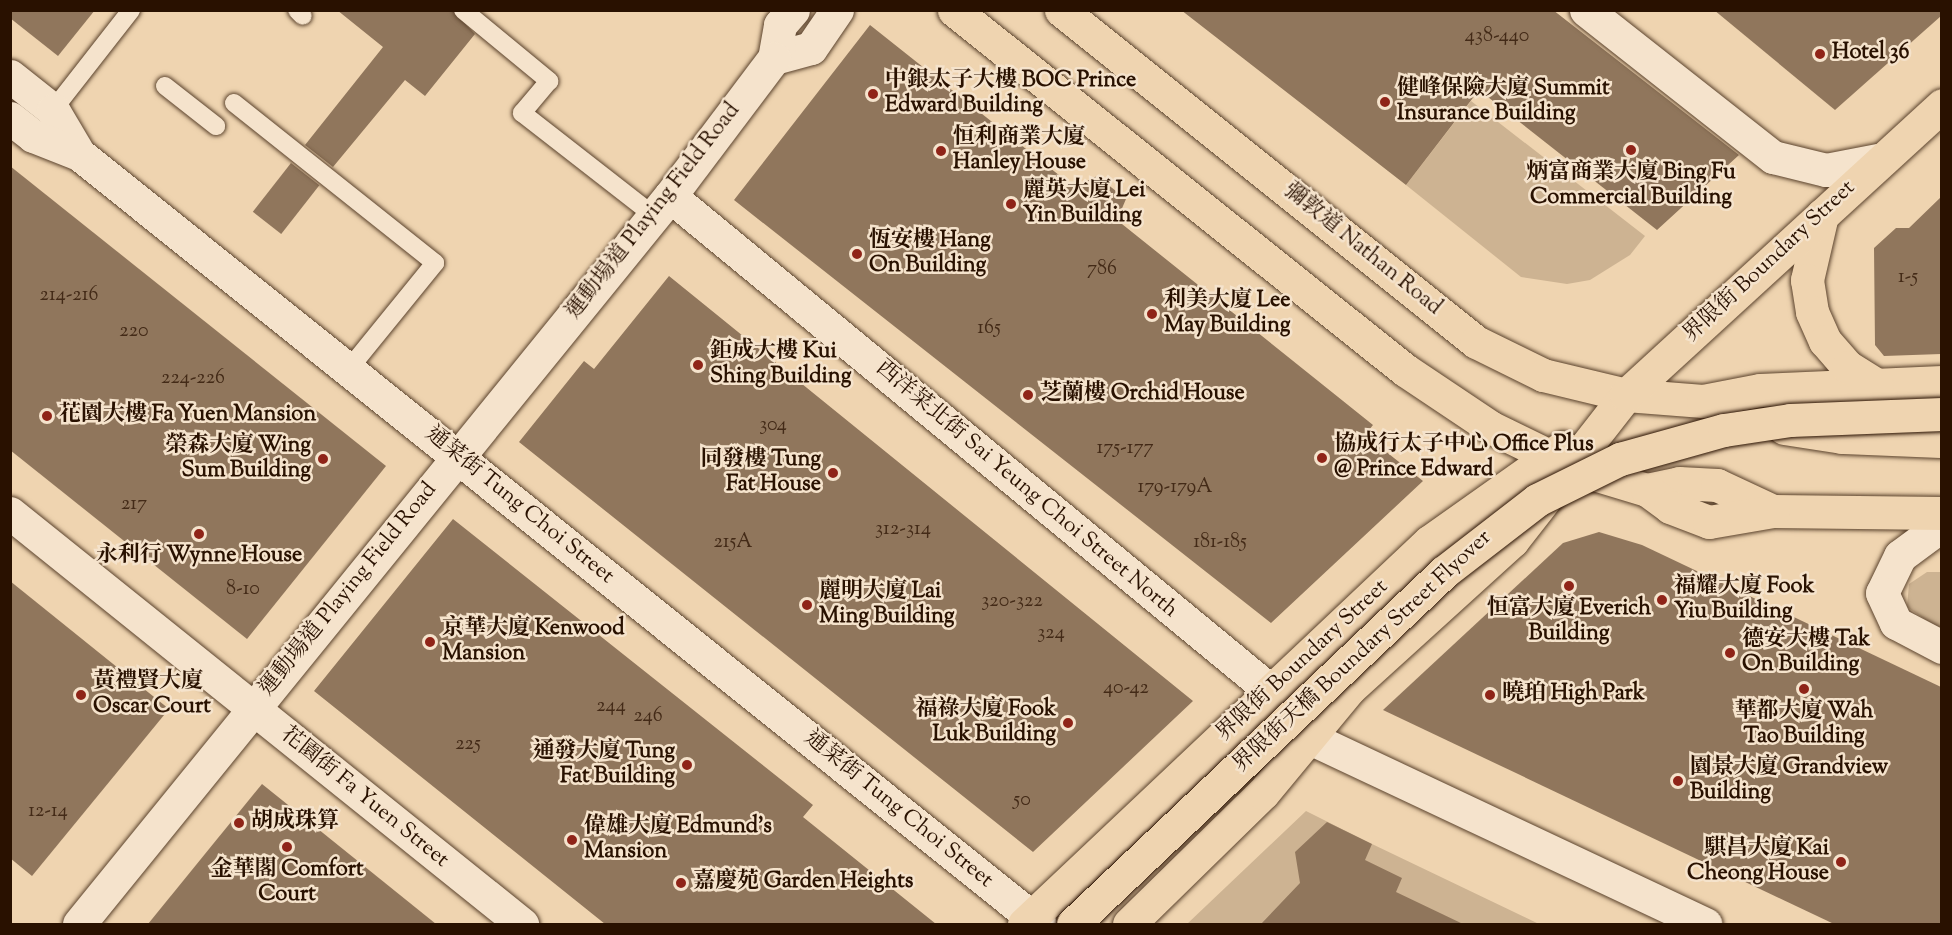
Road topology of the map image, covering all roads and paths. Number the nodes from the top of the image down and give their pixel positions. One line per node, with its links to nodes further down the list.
1 (131, 10): 13 (lane)
2 (463, 10): 18 (lane)
3 (793, 10): 8 (street, 運動場道 Playing Field Road)
4 (837, 10): 8 (street)
5 (954, 10): 28 (main road)
6 (1061, 10): 23 (main road, 彌敦道 Nathan Road)
7 (1586, 10): 17 (street)
8 (774, 58): 18 (street, 運動場道 Playing Field Road)
9 (10, 76): 13 (street, 通菜街 Tung Choi Street)
10 (165, 86): 15 (lane)
11 (234, 103): 20 (lane)
12 (1941, 105): 17 (main road, 界限街 Boundary Street)
13 (52, 110): 16 (street, 通菜街 Tung Choi Street)
14 (10, 118): 16 (street)
15 (216, 126)
16 (79, 154): 20 (street, 通菜街 Tung Choi Street)
17 (1883, 159): 19 (main road, 界限街 Boundary Street)
18 (662, 206): 27 (street, 運動場道 Playing Field Road); 33 (street, 西洋菜北街 Sai Yeung Choi Street North)
19 (1822, 215): 22 (main road); 23 (main road, 界限街 Boundary Street)
20 (349, 369): 27 (street, 通菜街 Tung Choi Street)
21 (1941, 382): 22 (main road)
22 (1877, 385): 24 (main road)
23 (1626, 395): 24 (main road, 彌敦道 Nathan Road); 28 (main road, 界限街 Boundary Street)
24 (1703, 401): 26 (main road)
25 (1941, 414): 39 (main road, 界限街天橋 Boundary Street Flyover, bridge)
26 (1941, 441)
27 (458, 457): 34 (street, 運動場道 Playing Field Road); 36 (street, 通菜街 Tung Choi Street)
28 (1561, 462): 30 (main road); 33 (main road, 界限街 Boundary Street); 35 (main road, 界限街 Boundary Street)
29 (10, 513): 34 (street, 花園街 Fa Yuen Street)
30 (1941, 513)
31 (1941, 525): 32 (street)
32 (1941, 647)
33 (1271, 691): 36 (main road, 界限街 Boundary Street)
34 (253, 708): 37 (street, 運動場道 Playing Field Road); 38 (street, 花園街 Fa Yuen Street)
35 (1310, 738): 40 (main road, 界限街 Boundary Street); 41 (street)
36 (1032, 922)
37 (79, 924)
38 (522, 924)
39 (1073, 924)
40 (1130, 924)
41 (1705, 924)

